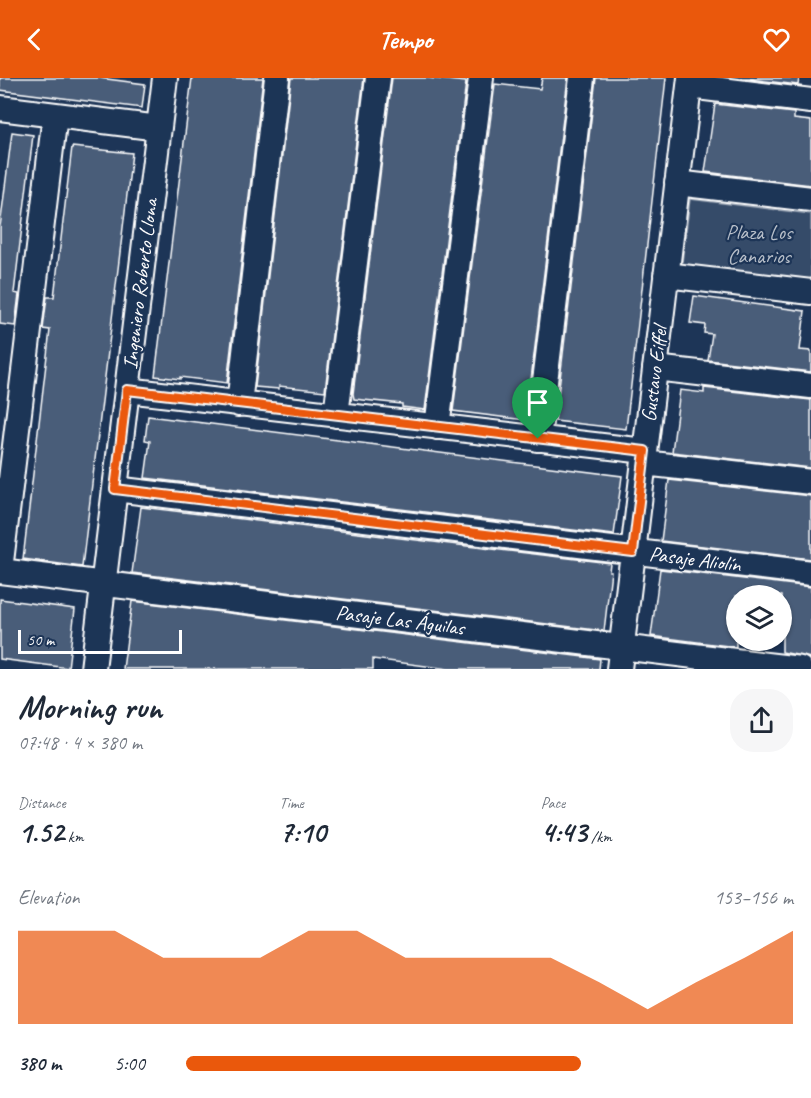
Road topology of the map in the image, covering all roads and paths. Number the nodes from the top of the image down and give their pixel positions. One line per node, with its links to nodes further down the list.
1 (165, 78): 10 (street, Ingeniero Roberto Llona)
2 (277, 78): 18 (street)
3 (378, 78): 19 (street)
4 (481, 78): 20 (street)
5 (582, 78): 21 (street)
6 (689, 82): 7 (street); 11 (street, Gustavo Eiffel)
7 (811, 101)
8 (0, 108): 9 (street)
9 (55, 115): 10 (street); 26 (street)
10 (159, 128): 17 (street, Ingeniero Roberto Llona)
11 (677, 183): 12 (street); 13 (street, Gustavo Eiffel)
12 (811, 199)
13 (666, 275): 14 (street); 15 (street, Gustavo Eiffel)
14 (811, 292)
15 (655, 368): 16 (street); 22 (street, Gustavo Eiffel)
16 (811, 386)
17 (127, 390): 18 (street); 24 (street, Ingeniero Roberto Llona)
18 (239, 404): 19 (street)
19 (336, 415): 20 (street)
20 (437, 428): 21 (street)
21 (538, 439): 22 (street)
22 (644, 457): 23 (street); 25 (street, Gustavo Eiffel)
23 (811, 482)
24 (115, 489): 25 (street, Pasaje Aliolín); 28 (street, Ingeniero Roberto Llona)
25 (633, 552): 27 (street, Pasaje Aliolín); 29 (street, Gustavo Eiffel)
26 (0, 570): 28 (street, Pasaje Las Águilas)
27 (811, 573)
28 (103, 584): 29 (street, Pasaje Las Águilas); 30 (street, Ingeniero Roberto Llona)
29 (620, 658): 31 (street, Pasaje Las Águilas)
30 (93, 669)
31 (800, 669)

